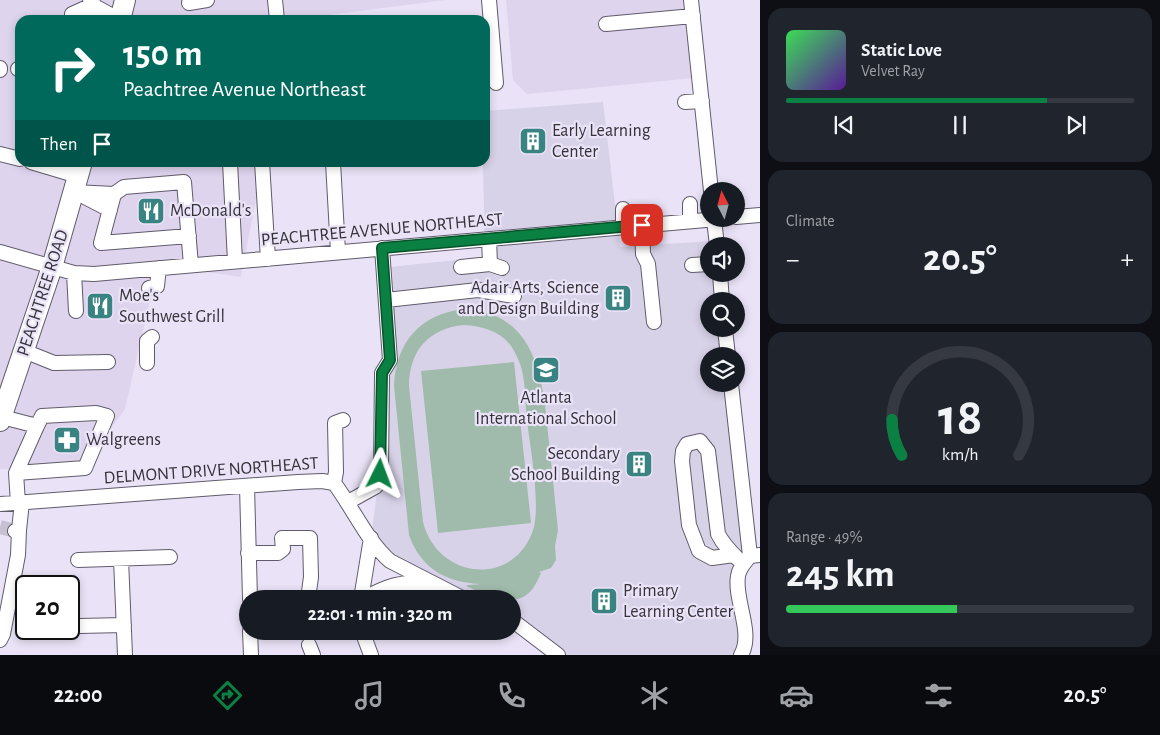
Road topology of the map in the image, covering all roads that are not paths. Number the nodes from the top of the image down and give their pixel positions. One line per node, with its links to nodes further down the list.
1 (125, 0): 9 (highway)
2 (207, 0): 6 (street)
3 (275, 0): 10 (street)
4 (489, 0): 13 (street)
5 (692, 0): 11 (street)
6 (189, 3)
7 (93, 9): 8 (street)
8 (108, 15)
9 (121, 15)
10 (276, 15)
11 (693, 16): 12 (street); 14 (street)
12 (606, 24)
13 (496, 83)
14 (702, 101): 15 (street); 23 (street)
15 (685, 102)
16 (0, 154): 17 (street)
17 (15, 158)
18 (47, 167): 22 (street)
19 (230, 167): 40 (street)
20 (262, 167): 39 (street)
21 (333, 167): 38 (street)
22 (78, 177): 24 (street); 27 (street); 44 (highway, PEACHTREE ROAD)
23 (710, 182)
24 (114, 194): 27 (street); 34 (street)
25 (690, 204): 31 (street)
26 (623, 209): 33 (street)
27 (110, 210): 34 (street)
28 (760, 215): 29 (street)
29 (745, 216)
30 (700, 220): 31 (street, PEACHTREE AVENUE NORTHEAST)
31 (690, 221): 32 (street, PEACHTREE AVENUE NORTHEAST)
32 (642, 225): 33 (street, PEACHTREE AVENUE NORTHEAST); 52 (street)
33 (623, 227): 35 (street, PEACHTREE AVENUE NORTHEAST)
34 (190, 236): 41 (street)
35 (489, 239): 36 (street, PEACHTREE AVENUE NORTHEAST); 45 (street)
36 (382, 248): 38 (street, PEACHTREE AVENUE NORTHEAST); 50 (street)
37 (0, 252): 44 (street, PEACHTREE AVENUE NORTHEAST)
38 (338, 252): 39 (street, PEACHTREE AVENUE NORTHEAST)
39 (268, 259): 40 (street, PEACHTREE AVENUE NORTHEAST)
40 (235, 262): 41 (street, PEACHTREE AVENUE NORTHEAST)
41 (191, 265): 46 (street, PEACHTREE AVENUE NORTHEAST)
42 (692, 265): 43 (street)
43 (700, 265)
44 (52, 267): 47 (street, PEACHTREE AVENUE NORTHEAST); 54 (highway, PEACHTREE ROAD)
45 (462, 267)
46 (159, 268): 47 (street, PEACHTREE AVENUE NORTHEAST); 48 (street)
47 (74, 273): 51 (street)
48 (149, 288)
49 (514, 296): 50 (street)
50 (386, 300): 65 (street)
51 (76, 311)
52 (654, 322)
53 (152, 337): 56 (street)
54 (24, 351): 55 (street); 58 (highway, PEACHTREE ROAD)
55 (108, 362)
56 (148, 363)
57 (732, 392): 70 (street)
58 (1, 419): 60 (street)
59 (343, 420): 62 (street)
60 (37, 426): 61 (street); 61 (street)
61 (16, 473): 64 (street)
62 (334, 483): 63 (street, DELMONT DRIVE NORTHEAST); 65 (street, DELMONT DRIVE NORTHEAST)
63 (246, 486): 64 (street, DELMONT DRIVE NORTHEAST); 68 (street)
64 (20, 502): 66 (street, DELMONT DRIVE NORTHEAST); 82 (street)
65 (348, 502): 67 (street, DELMONT DRIVE NORTHEAST)
66 (0, 504)
67 (371, 538): 73 (street, DELMONT DRIVE NORTHEAST); 76 (street)
68 (248, 553): 74 (street); 75 (street)
69 (170, 557): 71 (street)
70 (747, 558): 70 (street); 89 (street)
71 (121, 559): 72 (street); 79 (street)
72 (78, 560)
73 (439, 586): 77 (street, DELMONT DRIVE NORTHEAST); 78 (street, DELMONT DRIVE NORTHEAST)
74 (250, 590)
75 (309, 590)
76 (363, 590)
77 (380, 590)
78 (447, 590)
79 (124, 624): 80 (street); 85 (street)
80 (80, 626)
81 (521, 627): 88 (street)
82 (0, 640)
83 (250, 640): 86 (street)
84 (365, 640): 87 (street)
85 (125, 655)
86 (251, 655)
87 (371, 655)
88 (558, 655)
89 (741, 655)

